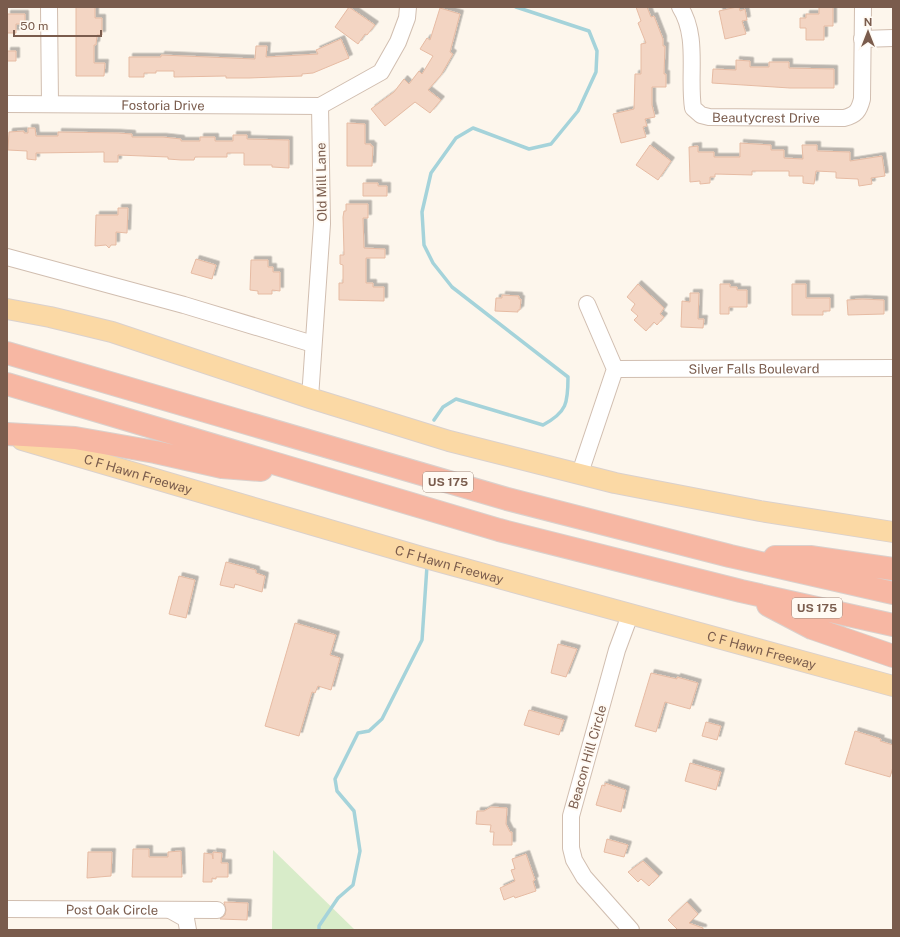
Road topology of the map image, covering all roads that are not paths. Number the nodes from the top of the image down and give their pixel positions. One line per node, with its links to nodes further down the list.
1 (49, 7): 8 (street)
2 (408, 7): 9 (street)
3 (680, 7): 6 (street, Beautycrest Drive)
4 (863, 7): 6 (street)
5 (893, 38): 6 (street)
6 (862, 39)
7 (7, 104): 8 (street, Fostoria Drive)
8 (50, 104): 9 (street, Fostoria Drive)
9 (320, 106): 13 (street, Old Mill Lane)
10 (7, 257): 13 (street)
11 (587, 304): 16 (street)
12 (7, 309): 18 (main road)
13 (313, 344): 18 (street, Old Mill Lane)
14 (7, 353): 23 (highway, US 175)
15 (893, 368): 16 (street, Silver Falls Boulevard)
16 (614, 369): 20 (street)
17 (7, 384): 21 (highway, US 175)
18 (310, 398): 20 (main road)
19 (7, 435): 21 (highway); 27 (main road, C F Hawn Freeway)
20 (580, 473): 22 (main road)
21 (304, 474): 25 (highway, US 175)
22 (893, 532)
23 (730, 556): 24 (highway); 26 (highway, US 175)
24 (893, 569)
25 (741, 592): 28 (highway, US 175); 29 (highway)
26 (893, 593)
27 (630, 615): 30 (main road, C F Hawn Freeway); 35 (street, Beacon Hill Circle)
28 (893, 625)
29 (893, 656)
30 (893, 686)
31 (7, 909): 32 (street, Post Oak Circle)
32 (170, 910): 33 (street, Post Oak Circle); 34 (street)
33 (217, 910)
34 (188, 930)
35 (631, 930)

